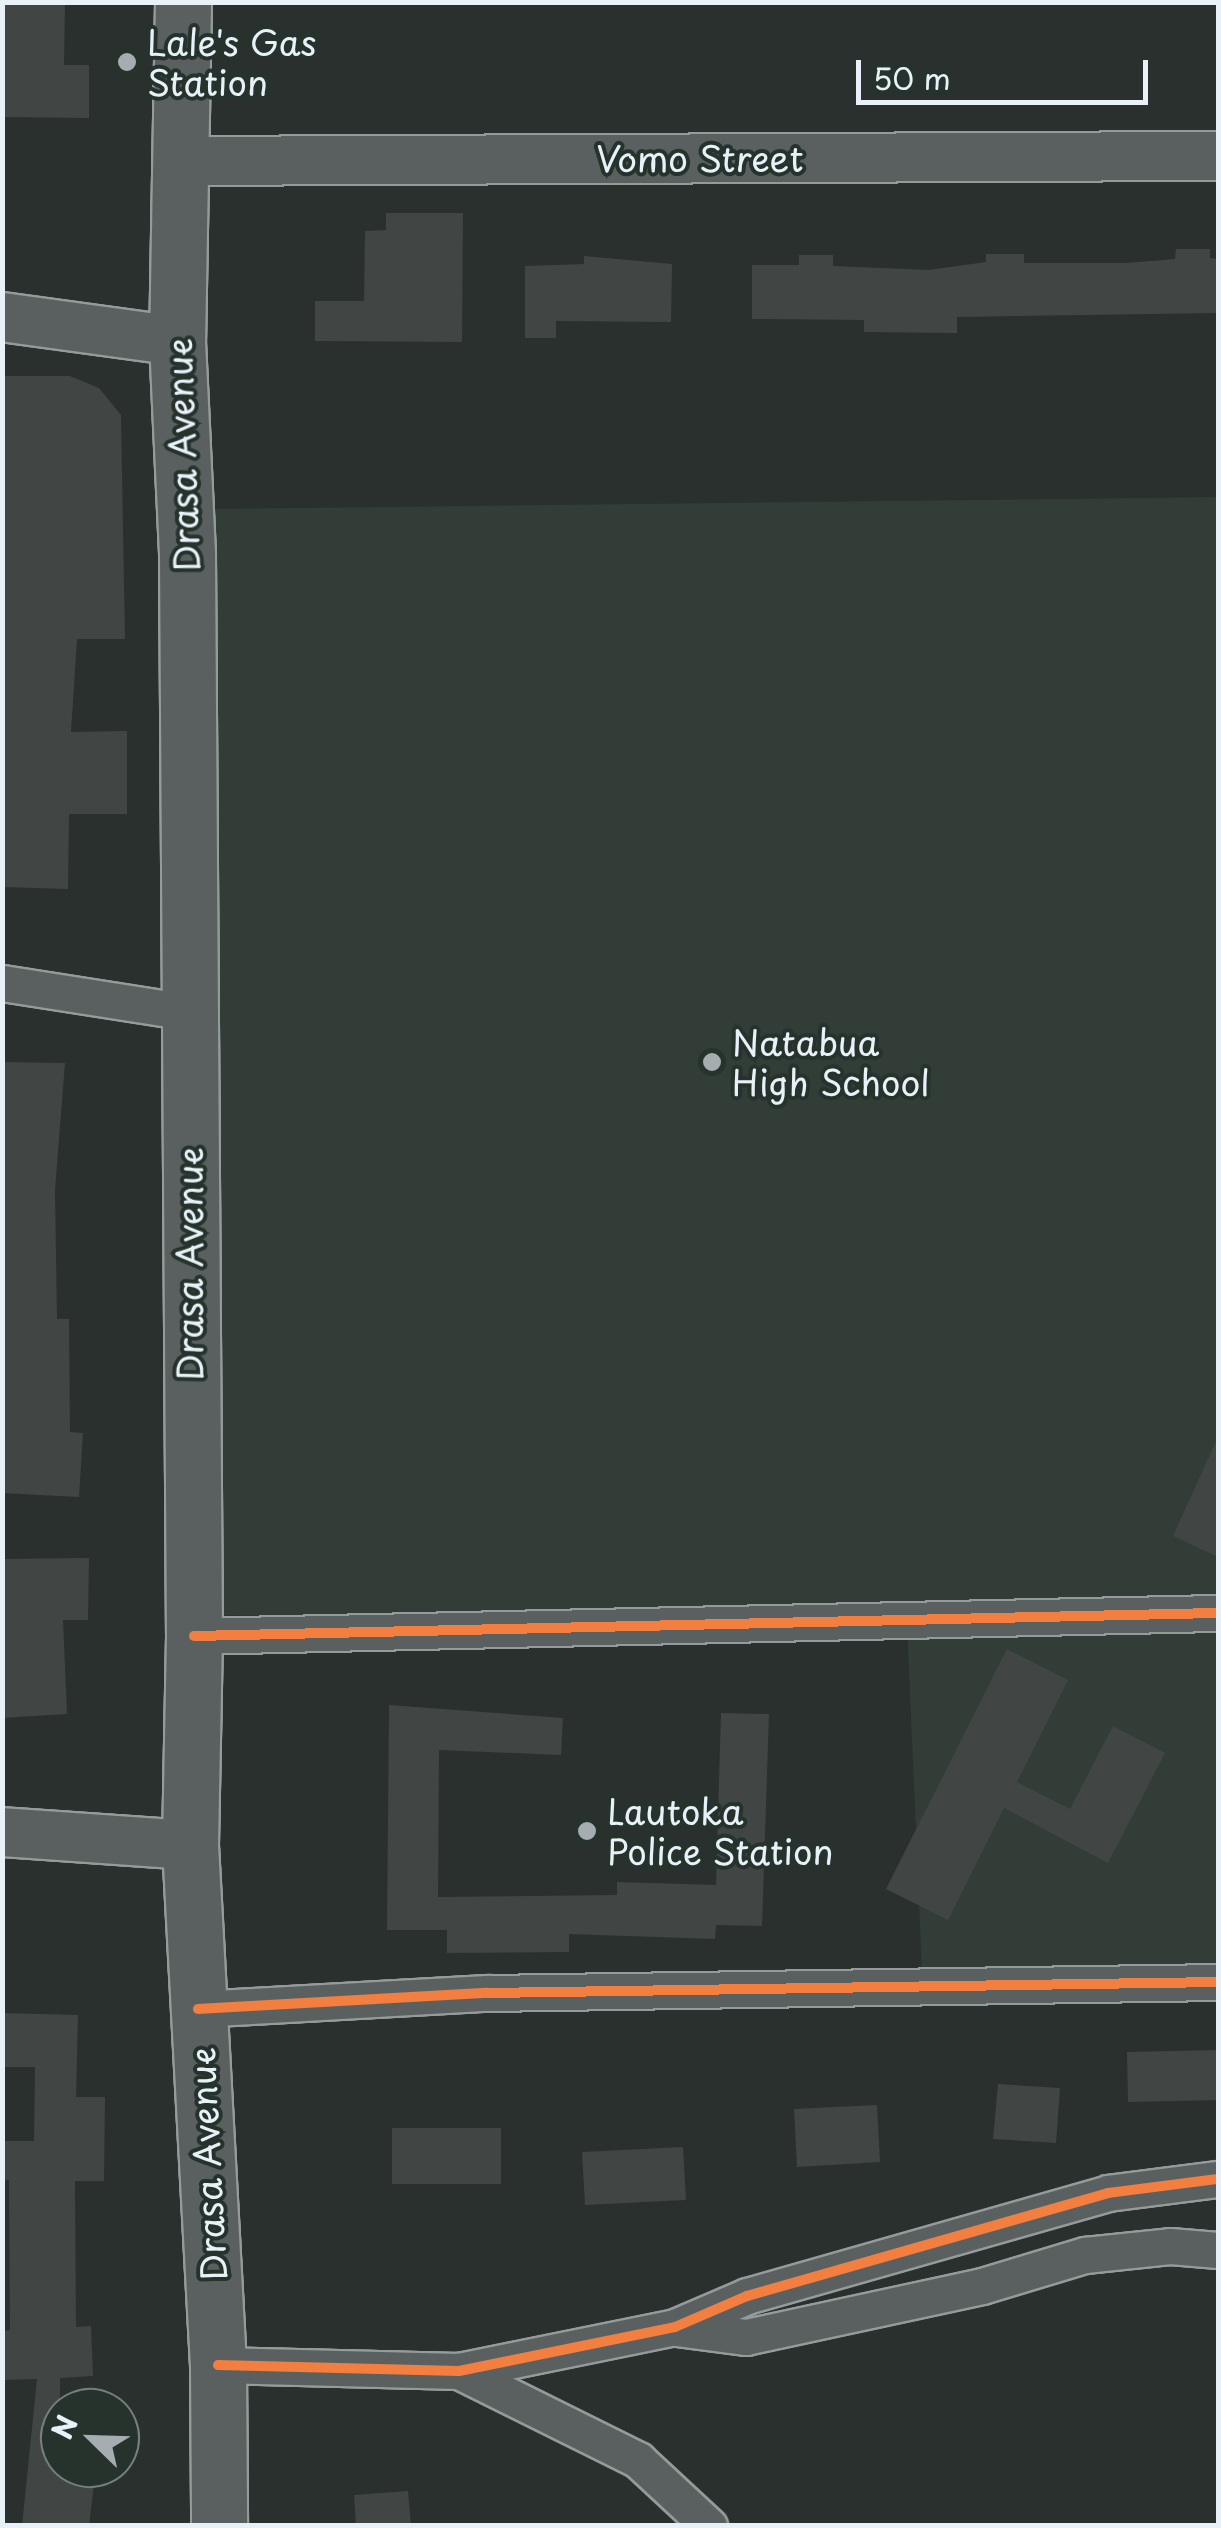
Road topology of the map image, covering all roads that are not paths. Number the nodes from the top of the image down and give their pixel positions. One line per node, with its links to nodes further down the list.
1 (183, 2): 3 (highway, Drasa Avenue)
2 (1218, 156): 3 (main road, Vomo Street)
3 (181, 161): 5 (highway, Drasa Avenue)
4 (2, 317): 5 (main road)
5 (177, 341): 7 (highway, Drasa Avenue)
6 (2, 983): 7 (street)
7 (188, 1012): 9 (highway, Drasa Avenue)
8 (1218, 1613): 9 (street)
9 (194, 1636): 11 (highway, Drasa Avenue)
10 (2, 1832): 11 (main road)
11 (190, 1846): 13 (highway, Drasa Avenue)
12 (1218, 1982): 13 (street)
13 (198, 2009): 17 (highway, Drasa Avenue)
14 (1218, 2179): 16 (street)
15 (1218, 2250): 16 (street)
16 (675, 2328): 18 (street)
17 (218, 2366): 18 (street); 19 (highway, Drasa Avenue)
18 (460, 2371): 20 (street)
19 (219, 2526)
20 (709, 2526)

